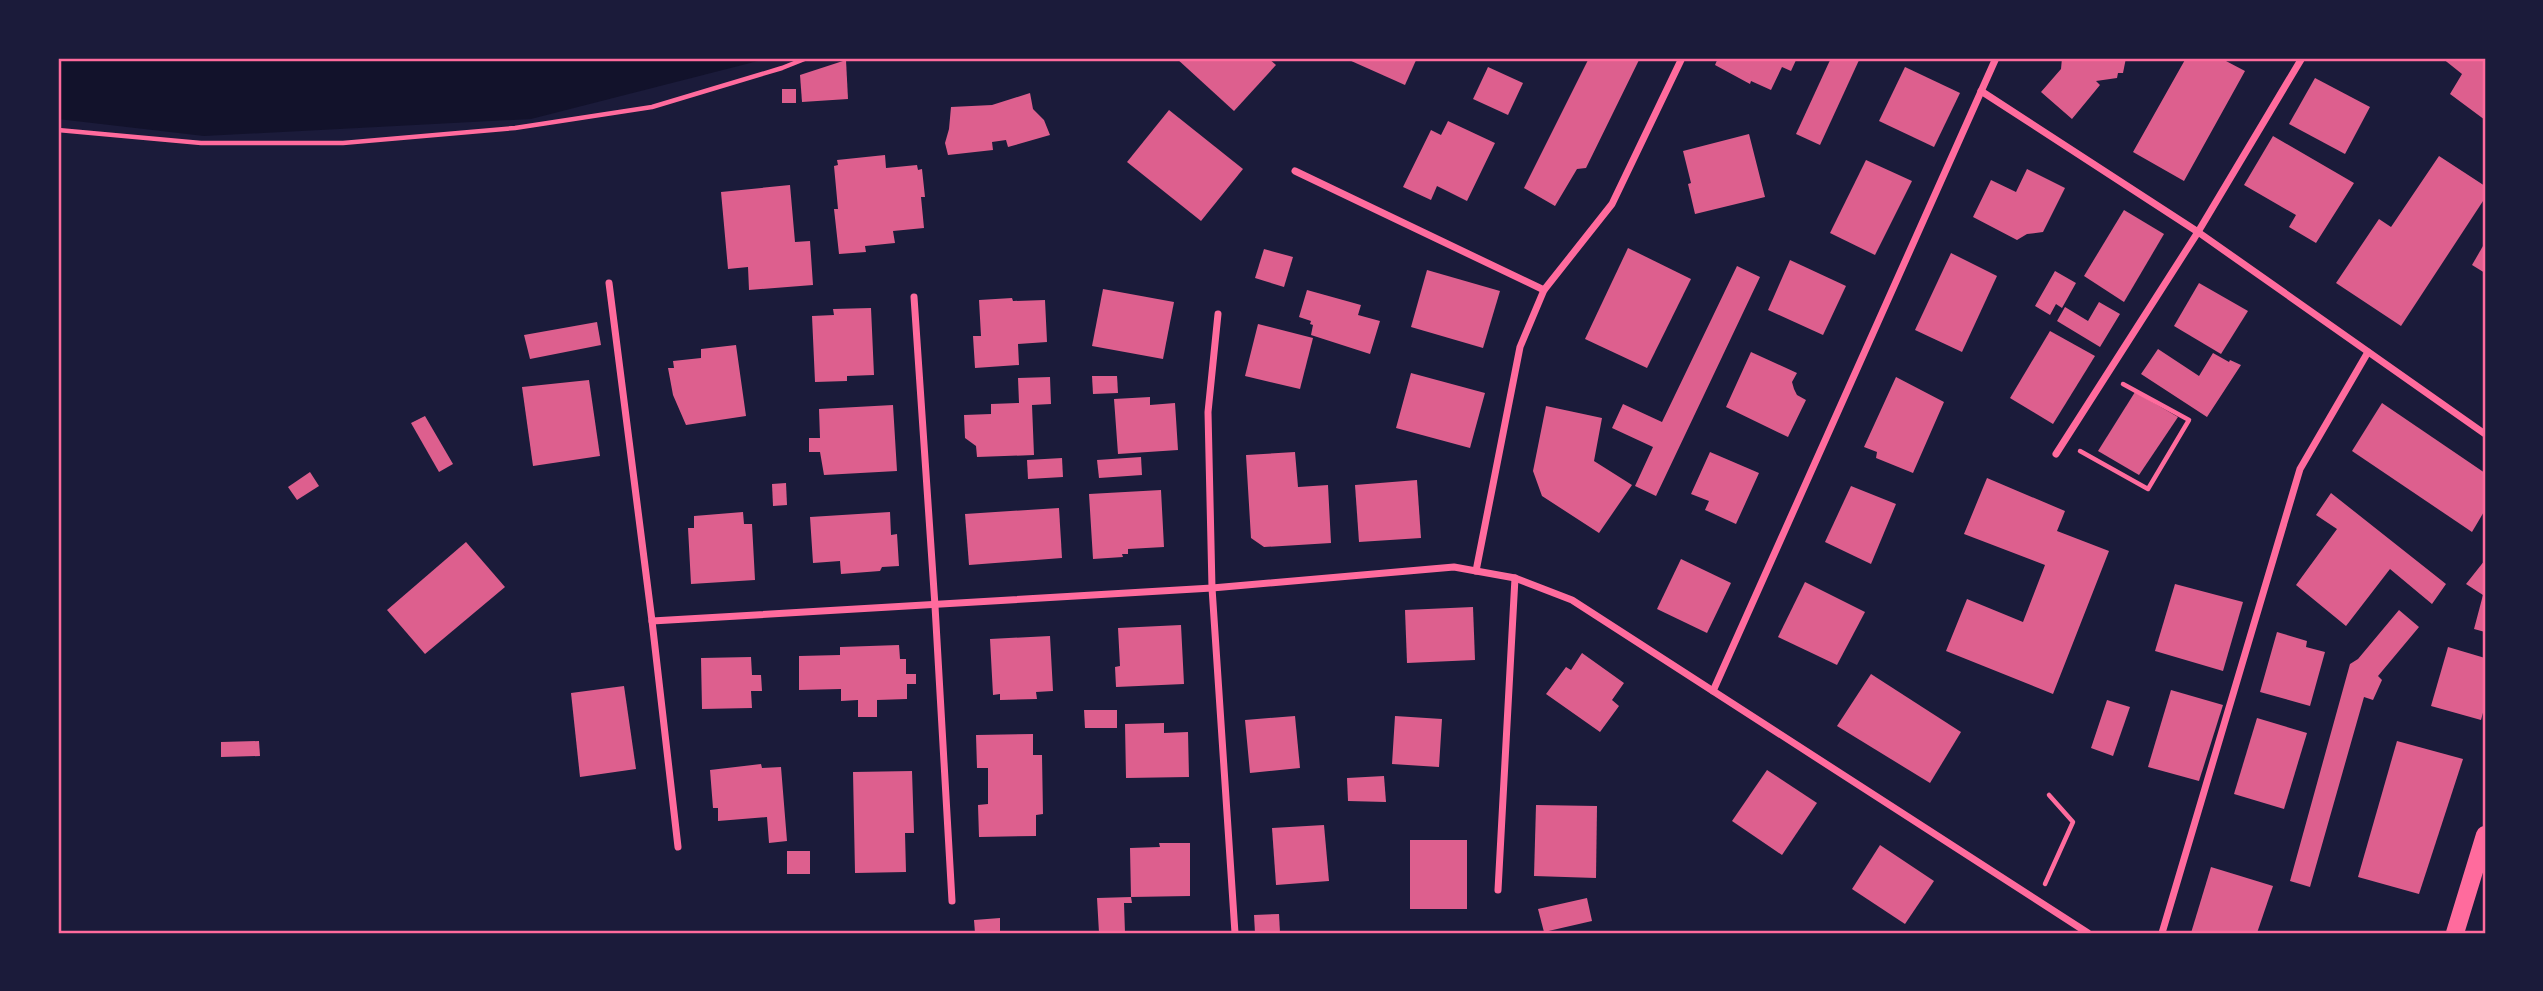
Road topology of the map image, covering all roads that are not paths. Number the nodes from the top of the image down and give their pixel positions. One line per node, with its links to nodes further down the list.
1 (1682, 58): 8 (street)
2 (1996, 58): 4 (street)
3 (2302, 58): 6 (street)
4 (1981, 91): 6 (street); 19 (street)
5 (1296, 171): 8 (street)
6 (2198, 232): 11 (street); 13 (street)
7 (609, 283): 18 (street)
8 (1544, 290): 14 (street)
9 (914, 297): 17 (street)
10 (1218, 314): 16 (street)
11 (2368, 352): 12 (street); 26 (street)
12 (2485, 435)
13 (2056, 454)
14 (1476, 571): 15 (street); 16 (street)
15 (1515, 578): 19 (street); 22 (street)
16 (1212, 588): 17 (street); 24 (street)
17 (935, 606): 18 (street); 23 (street)
18 (652, 621): 21 (street)
19 (1713, 691): 25 (street)
20 (2485, 835): 27 (main road)
21 (678, 847)
22 (1498, 890)
23 (952, 901)
24 (1235, 933)
25 (2088, 933)
26 (2162, 933)
27 (2455, 933)

